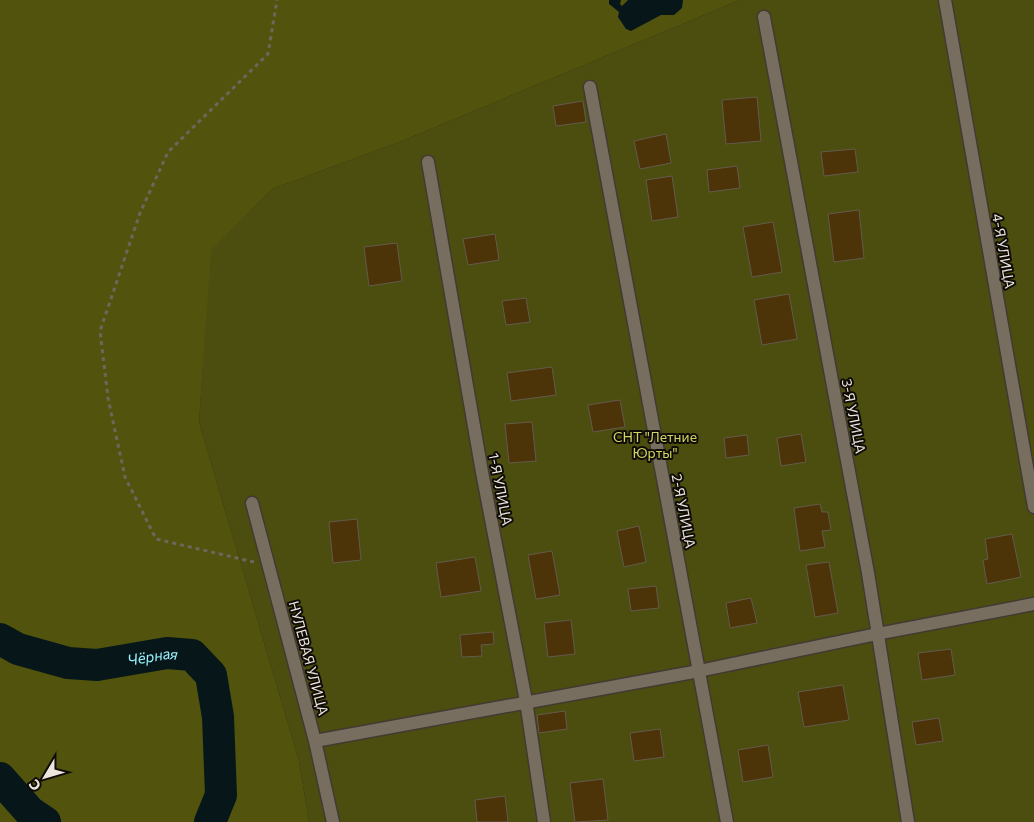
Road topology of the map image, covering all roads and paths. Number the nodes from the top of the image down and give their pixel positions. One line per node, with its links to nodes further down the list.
1 (276, 0): 8 (path)
2 (945, 0): 7 (street, 4-Я УЛИЦА)
3 (764, 17): 10 (street, 3-Я УЛИЦА)
4 (590, 87): 11 (street, 2-Я УЛИЦА)
5 (428, 162): 12 (street, 1-Я УЛИЦА)
6 (252, 503): 8 (street, НУЛЕВАЯ УЛИЦА)
7 (1034, 507)
8 (269, 566): 13 (street, НУЛЕВАЯ УЛИЦА)
9 (1034, 604): 10 (street)
10 (877, 634): 11 (street); 17 (street, 3-Я УЛИЦА)
11 (698, 671): 12 (street); 16 (street, 2-Я УЛИЦА)
12 (526, 702): 13 (street); 15 (street, 1-Я УЛИЦА)
13 (315, 741): 14 (street, НУЛЕВАЯ УЛИЦА)
14 (333, 822)
15 (544, 822)
16 (727, 822)
17 (908, 822)

